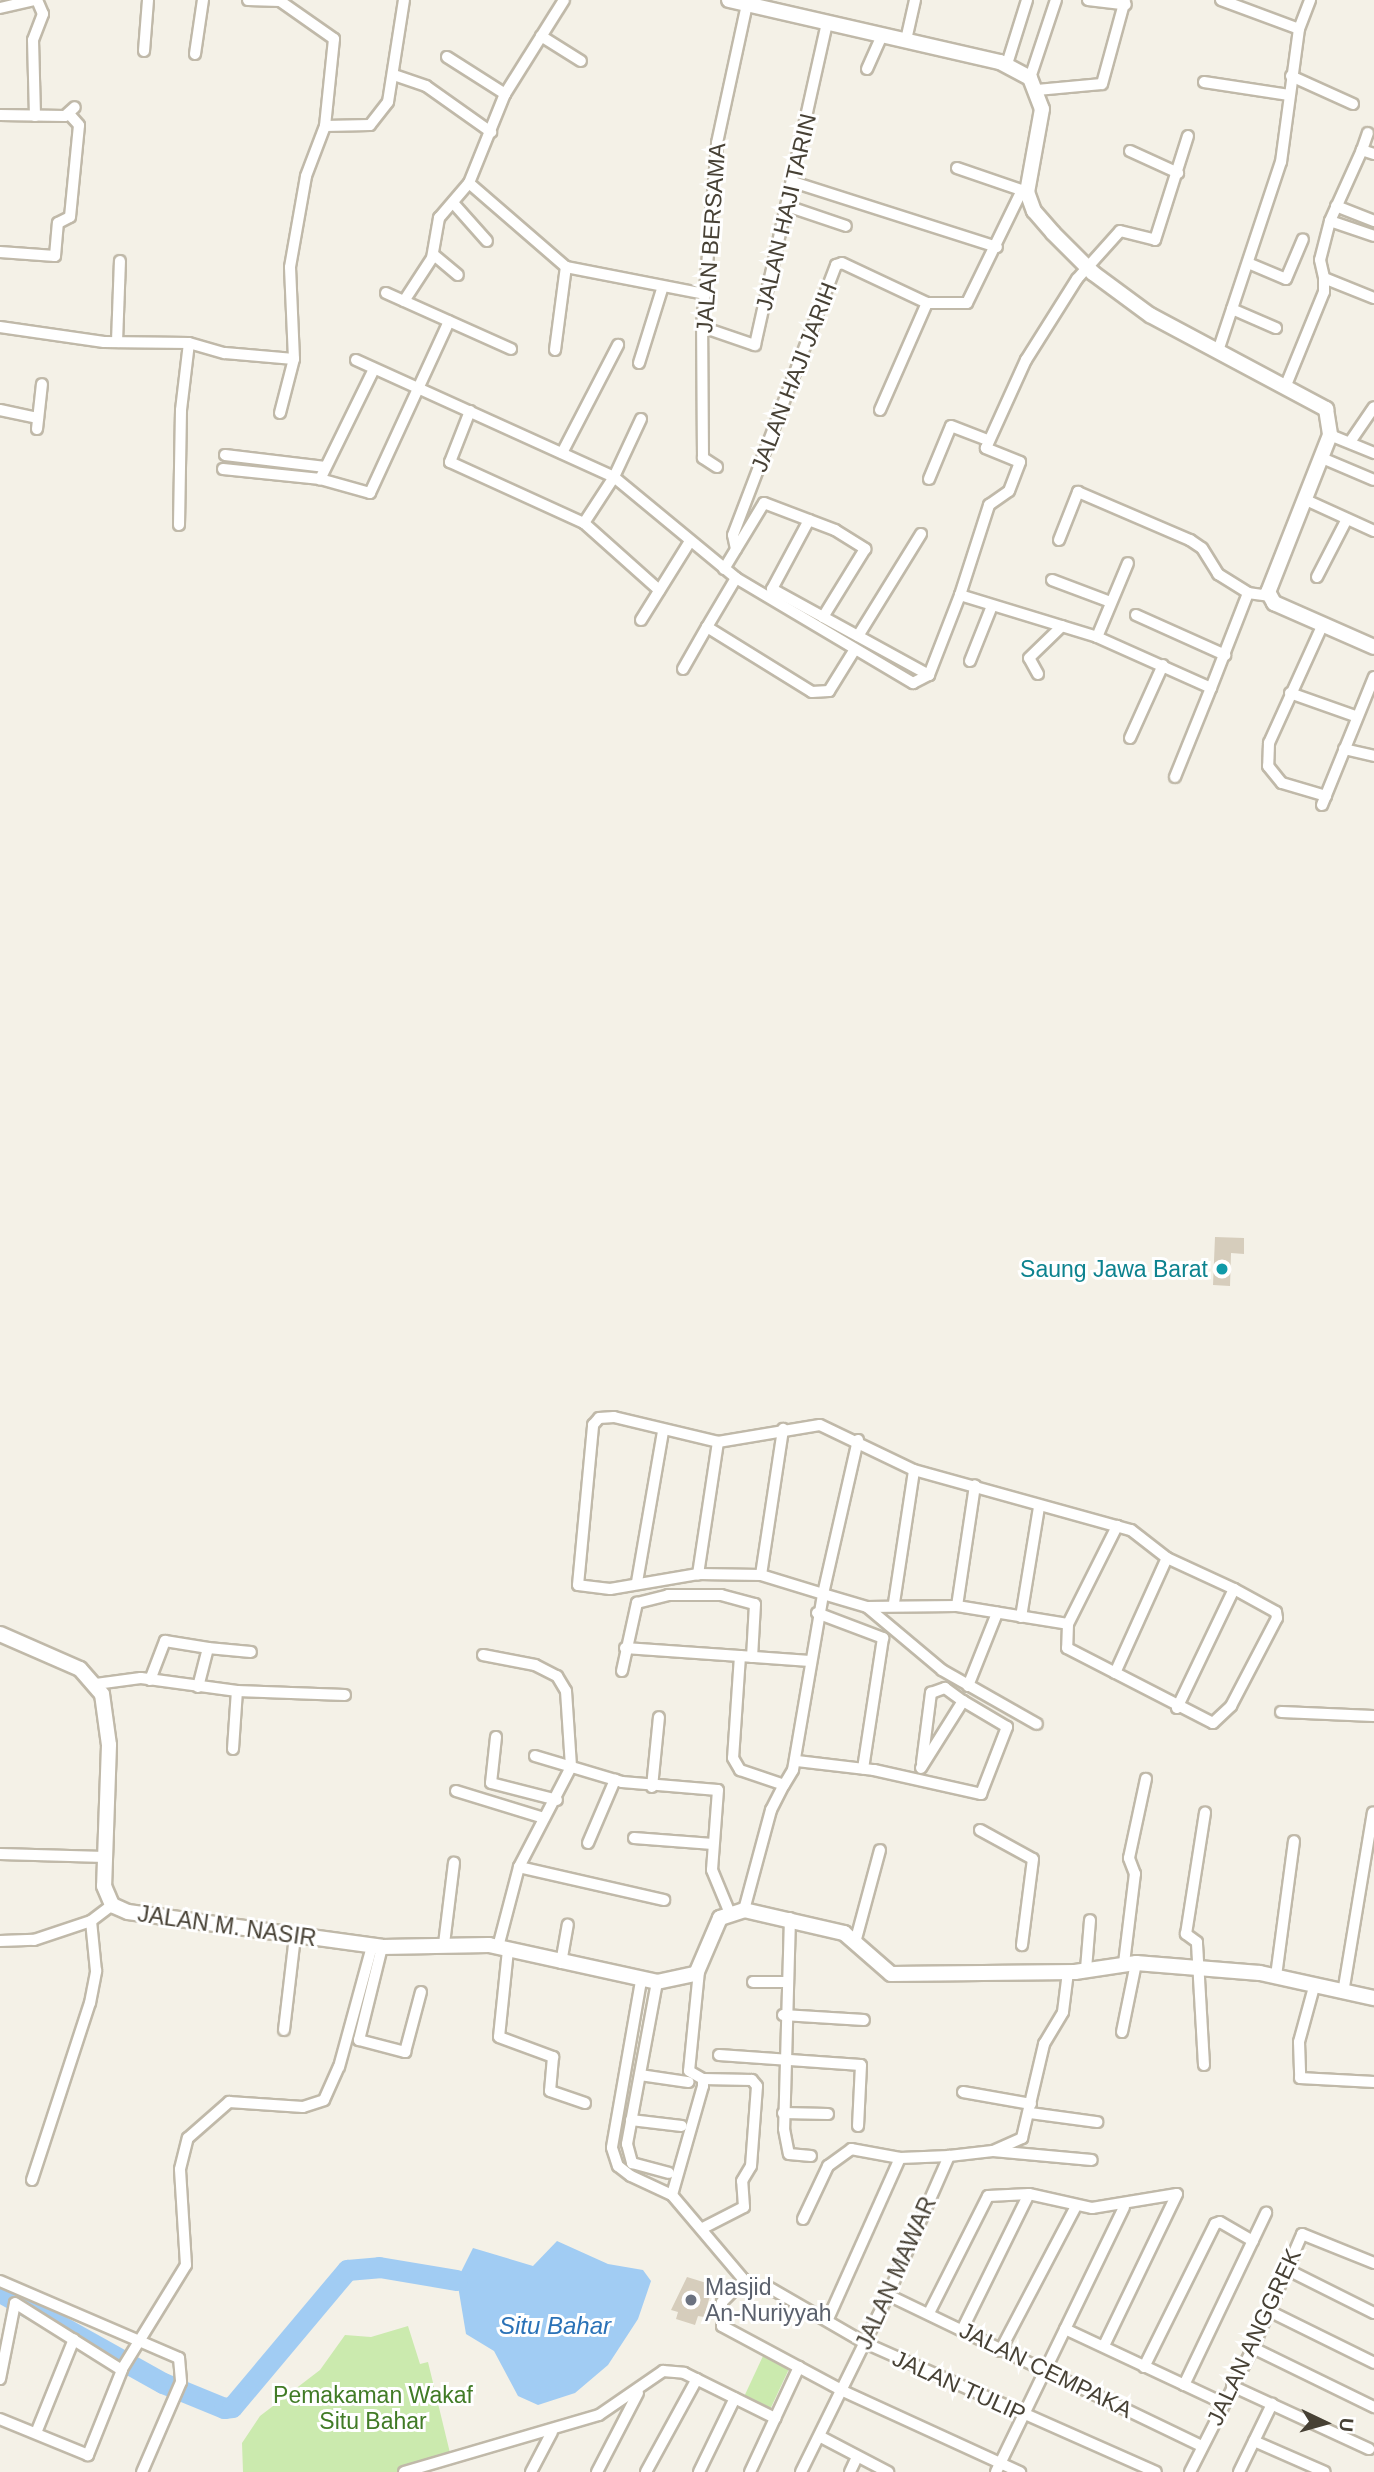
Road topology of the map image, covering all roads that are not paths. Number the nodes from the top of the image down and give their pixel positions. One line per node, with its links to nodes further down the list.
1 (36, 0): 16 (street); 36 (street)
2 (148, 0): 22 (street)
3 (203, 0): 23 (street)
4 (248, 0): 13 (street)
5 (404, 0): 28 (street)
6 (564, 0): 20 (street)
7 (915, 0): 21 (street)
8 (1027, 0): 26 (street)
9 (1056, 0): 31 (street)
10 (1088, 0): 15 (street)
11 (1221, 0): 18 (street)
12 (1310, 0): 18 (street)
13 (280, 1): 37 (street)
14 (739, 2): 17 (street); 69 (street, JALAN BERSAMA)
15 (1125, 2): 31 (street)
16 (0, 8)
17 (827, 23): 19 (street); 47 (street, JALAN HAJI TARIN)
18 (1299, 29): 29 (street)
19 (883, 35): 21 (street); 27 (street)
20 (541, 36): 25 (street); 32 (street)
21 (906, 40): 26 (street)
22 (144, 51)
23 (195, 54)
24 (447, 57): 32 (street)
25 (580, 61)
26 (1007, 64): 31 (street)
27 (867, 69)
28 (394, 75): 37 (street); 38 (street)
29 (1292, 76): 33 (street); 34 (street)
30 (1204, 82): 33 (street)
31 (1034, 84): 48 (street)
32 (505, 94): 38 (street)
33 (1289, 95): 62 (street)
34 (1353, 104)
35 (0, 114): 36 (street)
36 (35, 116): 59 (street)
37 (325, 126): 84 (street)
38 (491, 132): 46 (street)
39 (1368, 133): 41 (street)
40 (1188, 136): 45 (street)
41 (1362, 150): 43 (street); 51 (street)
42 (1130, 151): 45 (street)
43 (1374, 154)
44 (957, 168): 48 (street)
45 (1178, 173): 64 (street)
46 (469, 183): 49 (street); 63 (street)
47 (793, 183): 50 (street, JALAN HAJI TARIN); 58 (street)
48 (1025, 191): 58 (street, JALAN HAJI JARIH); 64 (street)
49 (455, 205): 57 (street); 60 (street)
50 (787, 206): 54 (street); 76 (street, JALAN HAJI TARIN)
51 (1336, 206): 52 (street); 53 (street)
52 (1374, 220)
53 (1330, 221): 55 (street); 66 (street)
54 (846, 226)
55 (1374, 236)
56 (1303, 239): 62 (street)
57 (487, 242)
58 (997, 247): 72 (street, JALAN HAJI JARIH)
59 (0, 252)
60 (434, 255): 65 (street); 71 (street)
61 (120, 261): 78 (street)
62 (1248, 263): 73 (street)
63 (566, 267): 67 (street); 82 (street)
64 (1088, 267): 83 (street); 98 (street)
65 (458, 275)
66 (1324, 278): 70 (street); 89 (street)
67 (662, 289): 69 (street); 86 (street)
68 (386, 293): 71 (street)
69 (705, 294): 76 (street, JALAN BERSAMA)
70 (1374, 298)
71 (404, 301): 74 (street)
72 (927, 303): 93 (street); 120 (street, JALAN HAJI JARIH)
73 (1232, 309): 77 (street); 83 (street)
74 (449, 321): 81 (street); 90 (street)
75 (0, 327): 78 (street)
76 (702, 327): 105 (street, JALAN BERSAMA)
77 (1276, 328)
78 (117, 342): 79 (street)
79 (189, 343): 84 (street); 115 (street)
80 (618, 345): 100 (street)
81 (511, 349)
82 (555, 351)
83 (1218, 351): 89 (street)
84 (294, 359): 95 (street)
85 (356, 360): 87 (street)
86 (639, 363)
87 (374, 369): 90 (street); 104 (street)
88 (42, 384): 92 (street)
89 (1286, 385): 97 (street)
90 (422, 388): 94 (street); 108 (street)
91 (1374, 407): 99 (street)
92 (0, 410)
93 (880, 410)
94 (470, 411): 100 (street); 114 (street)
95 (280, 413)
96 (641, 419): 107 (street)
97 (1330, 435): 99 (street); 103 (street)
98 (988, 440): 109 (street); 128 (street)
99 (1350, 442): 101 (street)
100 (562, 453): 107 (street)
101 (1374, 453)
102 (225, 455): 104 (street)
103 (1322, 458): 110 (street); 111 (street)
104 (325, 467): 108 (street)
105 (717, 467)
106 (223, 469): 108 (street)
107 (614, 477): 114 (street); 119 (street)
108 (320, 479)
109 (929, 479)
110 (1374, 480)
111 (1306, 500): 112 (street); 129 (street)
112 (1347, 519): 116 (street); 123 (street)
113 (809, 520): 120 (street); 133 (street); 133 (street)
114 (584, 523): 126 (street)
115 (179, 525)
116 (1374, 531)
117 (921, 534): 138 (street)
118 (1059, 540): 127 (street)
119 (689, 543): 122 (street); 126 (street)
120 (736, 549): 122 (street)
121 (1128, 563): 130 (street)
122 (724, 569): 124 (street)
123 (1317, 577)
124 (736, 578): 137 (street); 141 (street)
125 (1052, 580): 130 (street)
126 (659, 590): 134 (street)
127 (1248, 593): 129 (street); 142 (street)
128 (960, 595): 131 (street); 147 (street)
129 (1269, 596): 135 (street)
130 (1108, 601): 139 (street)
131 (992, 606): 136 (street); 143 (street)
132 (1136, 615): 142 (street)
133 (823, 617): 138 (street)
134 (641, 620)
135 (1323, 624): 140 (street); 150 (street)
136 (1062, 626): 139 (street); 146 (street)
137 (707, 627): 141 (street); 145 (street)
138 (858, 636): 147 (street)
139 (1097, 637): 144 (street)
140 (1374, 647)
141 (855, 649): 147 (street)
142 (1225, 655): 149 (street)
143 (970, 661)
144 (1163, 665): 149 (street); 152 (street)
145 (683, 669)
146 (1038, 674)
147 (929, 675)
148 (1374, 677): 151 (street)
149 (1211, 688): 155 (street)
150 (1290, 693): 151 (street); 153 (street)
151 (1355, 716): 153 (street)
152 (1130, 738)
153 (1344, 749): 154 (street)
154 (1374, 756)
155 (1175, 776)
156 (783, 1429): 158 (street); 159 (street); 166 (street)
157 (663, 1431): 159 (street); 167 (street); 167 (street)
158 (858, 1440): 160 (street); 169 (street)
159 (718, 1442): 165 (street)
160 (914, 1469): 161 (street); 170 (street)
161 (975, 1485): 162 (street); 171 (street)
162 (1038, 1507): 163 (street); 175 (street)
163 (1117, 1526): 164 (street); 176 (street)
164 (1167, 1558): 168 (street); 185 (street)
165 (698, 1574): 166 (street); 167 (street)
166 (761, 1575): 169 (street)
167 (637, 1582)
168 (1234, 1589): 193 (street); 193 (street)
169 (823, 1594): 172 (street); 174 (street)
170 (894, 1603): 171 (street); 172 (street)
171 (957, 1606): 173 (street)
172 (867, 1607): 188 (street)
173 (997, 1613): 175 (street); 188 (street)
174 (817, 1614): 183 (street); 203 (street)
175 (1021, 1617): 176 (street)
176 (1068, 1624): 185 (street)
177 (0, 1634): 187 (street)
178 (208, 1648): 180 (street); 186 (street); 189 (street)
179 (625, 1648): 182 (street); 182 (street); 184 (street)
180 (251, 1652)
181 (483, 1655): 202 (street)
182 (746, 1657): 183 (street); 207 (street)
183 (810, 1661): 201 (street)
184 (622, 1671)
185 (1115, 1673): 193 (street)
186 (150, 1679): 187 (street); 189 (street)
187 (96, 1684): 221 (street, JALAN M. NASIR)
188 (968, 1686): 197 (street)
189 (198, 1687): 190 (street)
190 (237, 1691): 191 (street); 199 (street)
191 (345, 1695)
192 (963, 1701): 204 (street); 204 (street); 204 (street)
193 (1177, 1708)
194 (1281, 1712): 195 (street)
195 (1374, 1716)
196 (659, 1717): 208 (street)
197 (1037, 1724)
198 (496, 1737): 210 (street)
199 (233, 1749)
200 (535, 1756): 202 (street)
201 (797, 1761): 203 (street); 207 (street)
202 (571, 1767): 206 (street); 210 (street)
203 (863, 1768): 204 (street)
204 (921, 1774)
205 (1146, 1779): 240 (street)
206 (615, 1780): 208 (street); 217 (street)
207 (784, 1785): 226 (street)
208 (652, 1787): 218 (street)
209 (456, 1791): 213 (street)
210 (556, 1800): 213 (street)
211 (1205, 1812): 242 (street)
212 (1373, 1812): 252 (street)
213 (544, 1818): 223 (street)
214 (980, 1830): 236 (street)
215 (635, 1838): 218 (street)
216 (1294, 1841): 245 (street)
217 (588, 1843)
218 (713, 1844): 227 (street)
219 (880, 1850): 233 (street)
220 (0, 1854): 221 (street)
221 (105, 1857): 225 (street, JALAN M. NASIR)
222 (454, 1863): 235 (street)
223 (519, 1867): 224 (street); 238 (street)
224 (664, 1900)
225 (112, 1905): 230 (street); 232 (street, JALAN M. NASIR)
226 (744, 1910): 227 (street); 228 (street)
227 (729, 1911): 243 (street)
228 (790, 1918): 233 (street); 249 (street)
229 (1090, 1920): 241 (street)
230 (91, 1921): 234 (street); 280 (street)
231 (568, 1925): 239 (street)
232 (295, 1936): 237 (street, JALAN M. NASIR); 256 (street)
233 (856, 1939): 244 (street)
234 (0, 1941)
235 (444, 1944): 237 (street, JALAN M. NASIR); 238 (street, JALAN M. NASIR)
236 (1022, 1945)
237 (377, 1946): 251 (street); 301 (street)
238 (503, 1948): 239 (street, JALAN M. NASIR); 266 (street)
239 (561, 1963): 246 (street, JALAN M. NASIR)
240 (1130, 1963): 241 (street); 242 (street); 257 (street)
241 (1086, 1969): 244 (street)
242 (1200, 1969): 245 (street); 260 (street)
243 (699, 1971): 247 (street, JALAN M. NASIR); 262 (street)
244 (1068, 1972): 267 (street)
245 (1276, 1976): 250 (street)
246 (641, 1981): 247 (street, JALAN M. NASIR); 282 (street)
247 (657, 1982): 261 (street)
248 (753, 1982): 249 (street)
249 (784, 1982): 254 (street)
250 (1314, 1987): 252 (street); 264 (street)
251 (421, 1992)
252 (1343, 1993): 253 (street)
253 (1374, 1998)
254 (783, 2015): 255 (street); 259 (street)
255 (864, 2020)
256 (284, 2030)
257 (1122, 2032)
258 (719, 2054): 259 (street)
259 (782, 2058): 268 (street); 273 (street)
260 (1204, 2065)
261 (640, 2075): 263 (street); 270 (street)
262 (703, 2079): 282 (street); 287 (street)
263 (688, 2082)
264 (1374, 2082)
265 (963, 2092): 267 (street)
266 (585, 2103)
267 (1031, 2109): 271 (street); 274 (street)
268 (783, 2113): 269 (street); 275 (street)
269 (828, 2114)
270 (631, 2120): 272 (street); 279 (street)
271 (1097, 2122)
272 (682, 2126)
273 (858, 2126)
274 (996, 2148): 276 (street); 278 (street)
275 (811, 2156)
276 (948, 2156): 277 (street); 293 (street, JALAN MAWAR)
277 (900, 2158): 286 (street); 297 (street)
278 (1092, 2160)
279 (669, 2173)
280 (32, 2180)
281 (1029, 2193): 283 (street); 296 (street); 298 (street)
282 (672, 2195): 287 (street)
283 (1076, 2206): 284 (street); 305 (street)
284 (1124, 2207): 299 (street); 303 (street)
285 (1266, 2213): 288 (street)
286 (803, 2219)
287 (702, 2227): 307 (street)
288 (1253, 2241): 308 (street); 313 (street)
289 (1374, 2263): 290 (street, JALAN ANGGREK)
290 (1288, 2270): 294 (street, JALAN ANGGREK); 295 (street)
291 (0, 2281): 301 (street)
292 (770, 2288): 297 (street, JALAN TULIP)
293 (888, 2295): 296 (street, JALAN CEMPAKA); 302 (street, JALAN MAWAR)
294 (1269, 2311): 304 (street, JALAN ANGGREK); 306 (street)
295 (1374, 2313)
296 (929, 2314): 298 (street, JALAN CEMPAKA)
297 (828, 2319): 302 (street, JALAN TULIP)
298 (963, 2328): 305 (street, JALAN CEMPAKA)
299 (1065, 2329): 303 (street); 310 (street)
300 (74, 2339): 309 (street); 311 (street); 325 (street)
301 (139, 2340): 309 (street); 332 (street)
302 (865, 2343): 315 (street, JALAN MAWAR); 321 (street, JALAN TULIP)
303 (1104, 2346): 308 (street)
304 (1253, 2348): 314 (street, JALAN ANGGREK); 320 (street)
305 (1000, 2351): 310 (street, JALAN CEMPAKA)
306 (1374, 2363)
307 (799, 2367): 315 (street); 322 (street)
308 (1144, 2367): 313 (street)
309 (122, 2369): 325 (street)
310 (1043, 2371): 321 (street); 328 (street, JALAN CEMPAKA)
311 (0, 2379)
312 (697, 2379): 316 (street); 317 (street); 336 (street)
313 (1185, 2385): 318 (street)
314 (1232, 2386): 318 (street, JALAN ANGGREK); 319 (street)
315 (843, 2390): 326 (street, JALAN MAWAR); 331 (street)
316 (640, 2391): 324 (street); 335 (street)
317 (735, 2398): 322 (street); 337 (street)
318 (1223, 2403): 328 (street, JALAN ANGGREK)
319 (1272, 2404): 327 (street); 329 (street)
320 (1374, 2407)
321 (1023, 2415): 331 (street); 343 (street, JALAN TULIP)
322 (775, 2418): 338 (street)
323 (0, 2419): 325 (street)
324 (552, 2432): 333 (street); 334 (street)
325 (36, 2434)
326 (821, 2437): 330 (street); 339 (street, JALAN MAWAR)
327 (1254, 2441): 345 (street); 346 (street)
328 (1202, 2446): 344 (street, JALAN ANGGREK)
329 (1372, 2447)
330 (857, 2457): 340 (street); 341 (street)
331 (999, 2468): 342 (street)
332 (142, 2472)
333 (404, 2472)
334 (531, 2472)
335 (597, 2472)
336 (646, 2472)
337 (699, 2472)
338 (750, 2472)
339 (801, 2472)
340 (850, 2472)
341 (888, 2472)
342 (1020, 2472)
343 (1156, 2472)
344 (1190, 2472)
345 (1239, 2472)
346 (1325, 2472)

